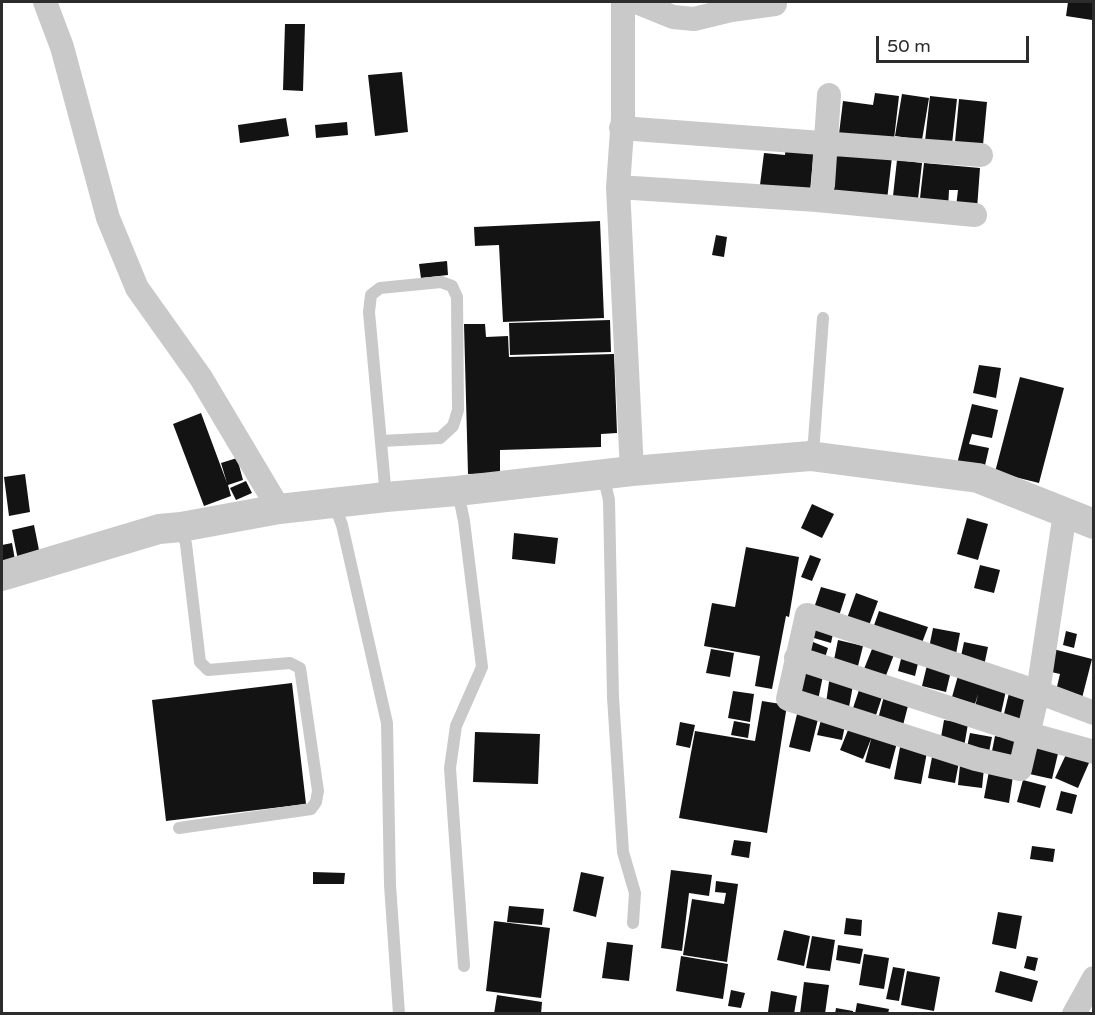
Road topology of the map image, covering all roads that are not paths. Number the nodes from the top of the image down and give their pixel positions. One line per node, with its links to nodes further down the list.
1 (45, 2): 19 (street)
2 (623, 2): 6 (street)
3 (636, 2): 4 (street)
4 (775, 4)
5 (829, 95): 7 (street)
6 (621, 128): 7 (street); 10 (street)
7 (826, 143): 8 (street); 9 (street)
8 (981, 155)
9 (823, 185)
10 (618, 187): 11 (street); 15 (street)
11 (975, 214)
12 (823, 318): 14 (lane)
13 (381, 441): 13 (lane); 17 (lane)
14 (810, 456): 15 (street); 20 (street)
15 (617, 473): 16 (street); 30 (lane)
16 (458, 491): 17 (street); 31 (lane)
17 (387, 496): 18 (street)
18 (334, 504): 19 (street); 33 (lane)
19 (279, 509): 22 (street)
20 (1065, 513): 21 (street); 25 (street)
21 (1094, 524)
22 (181, 527): 23 (street); 29 (lane)
23 (2, 576)
24 (796, 658): 25 (street); 27 (street); 27 (street)
25 (1038, 692): 26 (street); 27 (street)
26 (1094, 713)
27 (1029, 734): 28 (street)
28 (1094, 752)
29 (179, 828)
30 (633, 923)
31 (464, 966)
32 (1094, 978): 34 (street)
33 (399, 1014)
34 (1074, 1014)

